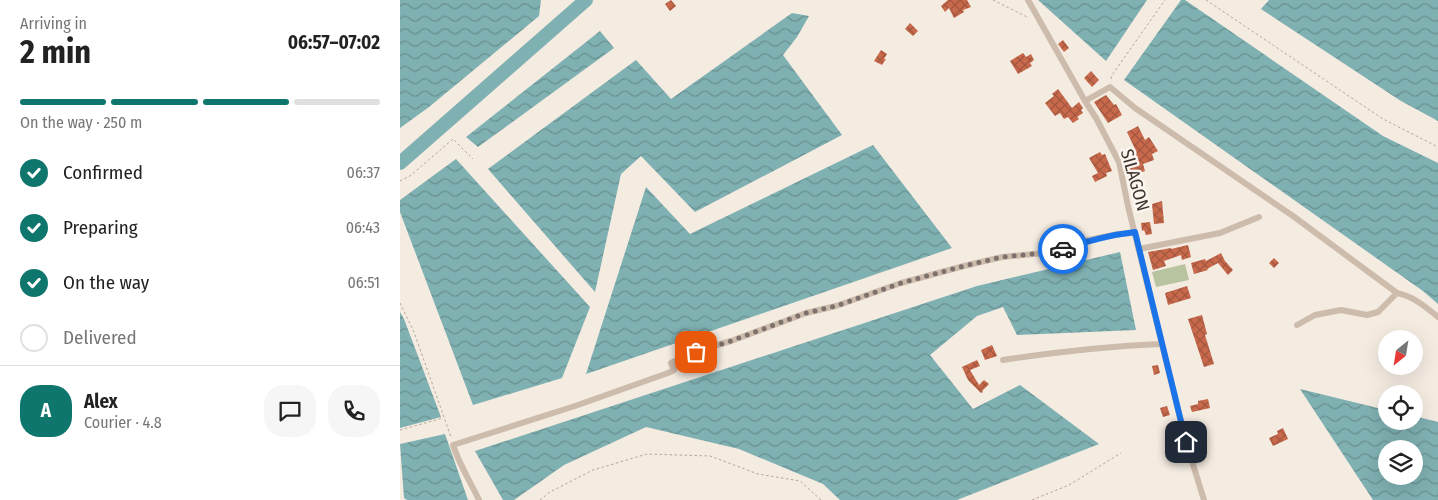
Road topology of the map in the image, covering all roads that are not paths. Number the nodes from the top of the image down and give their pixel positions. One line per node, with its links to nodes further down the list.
1 (1028, 0): 2 (street, SILAGON)
2 (1085, 101): 4 (street, SILAGON); 6 (street)
3 (1259, 217): 5 (street)
4 (1135, 232): 5 (street, SILAGON); 11 (street)
5 (1139, 249): 9 (street, SILAGON)
6 (1397, 293): 7 (street); 8 (street)
7 (1438, 317)
8 (1297, 325)
9 (1162, 344): 10 (street); 12 (street, SILAGON)
10 (1003, 360)
11 (479, 500)
12 (1204, 500)

